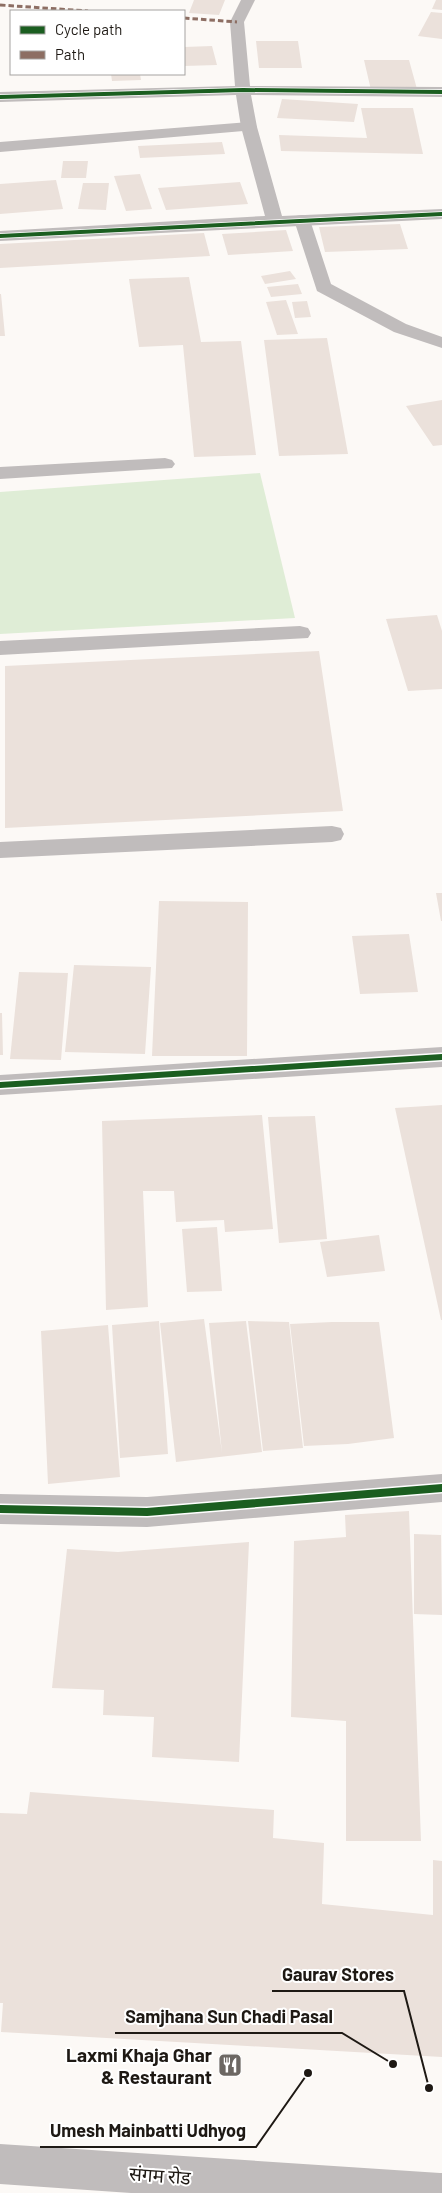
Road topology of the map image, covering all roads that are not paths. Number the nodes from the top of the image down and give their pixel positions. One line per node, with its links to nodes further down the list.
1 (248, 0): 2 (street)
2 (243, 90): 3 (street); 4 (street); 5 (street)
3 (442, 92)
4 (0, 97)
5 (249, 127): 6 (street); 9 (street)
6 (0, 147)
7 (442, 214): 8 (street)
8 (302, 220): 9 (street); 11 (street)
9 (275, 221): 10 (street)
10 (0, 236)
11 (442, 343)
12 (165, 464): 13 (street)
13 (0, 473)
14 (300, 632): 15 (street)
15 (0, 648)
16 (332, 834): 17 (street)
17 (0, 850)
18 (442, 1057): 19 (street)
19 (0, 1085)
20 (442, 1488): 21 (street)
21 (0, 1509)
22 (0, 2164): 23 (street, संगम रोड)
23 (440, 2193)

